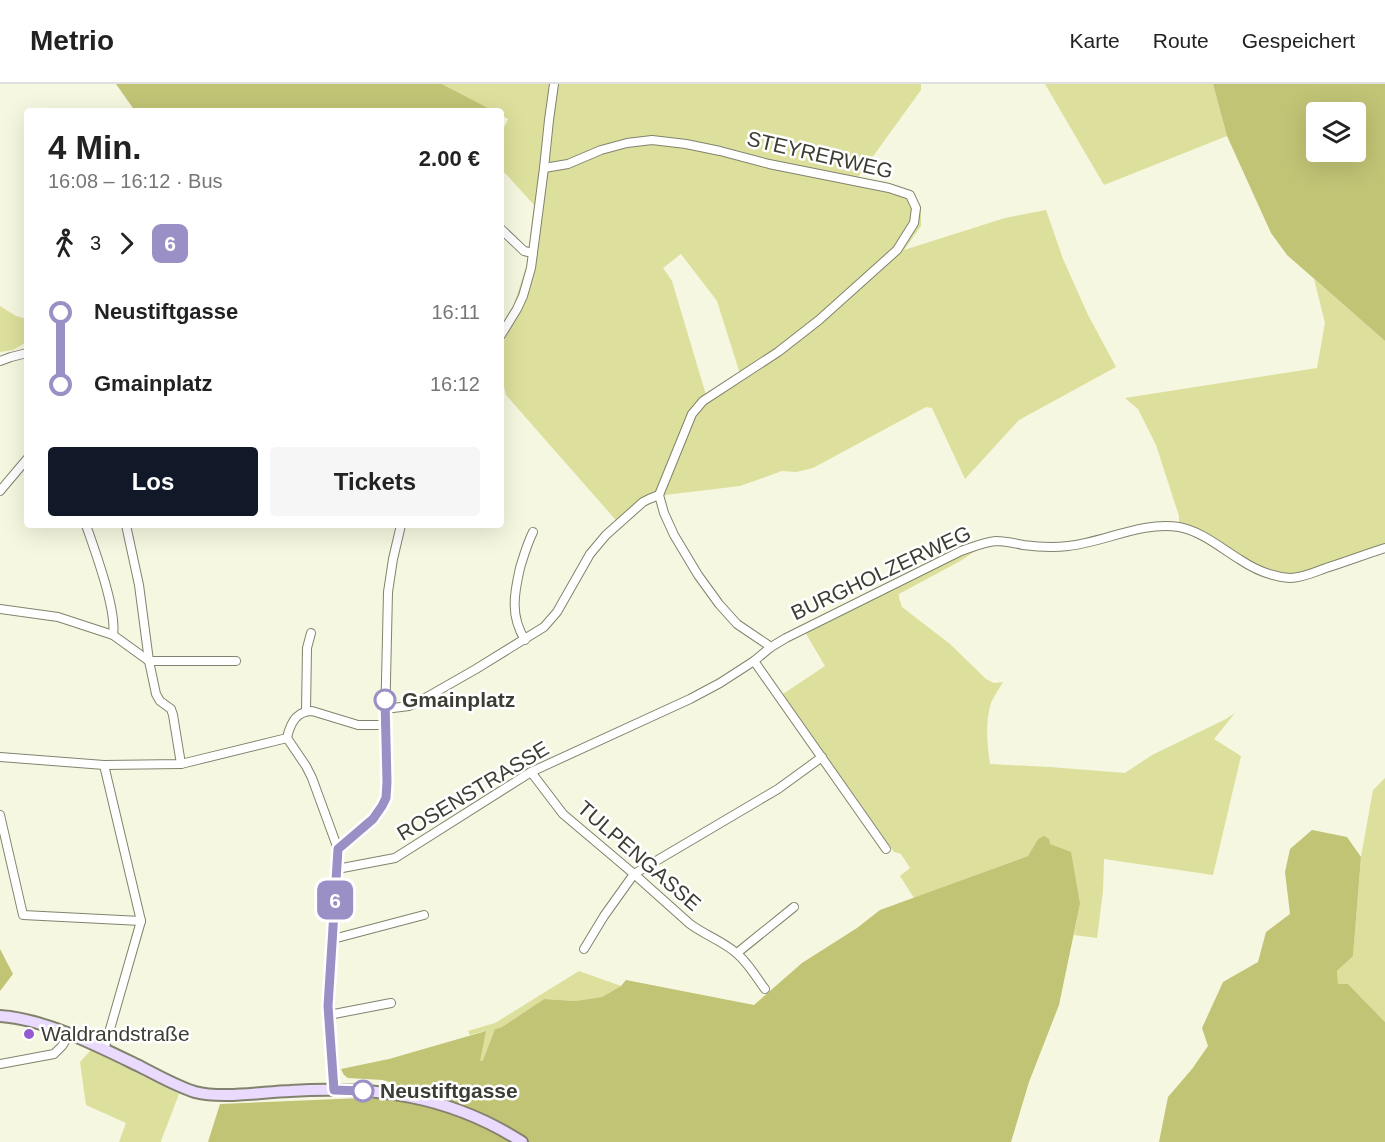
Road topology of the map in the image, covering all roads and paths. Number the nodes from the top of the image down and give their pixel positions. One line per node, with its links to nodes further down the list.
1 (554, 84): 2 (street)
2 (544, 168): 4 (street); 10 (street, STEYRERWEG)
3 (504, 233): 4 (street)
4 (533, 253): 5 (street)
5 (504, 330)
6 (24, 354): 7 (street)
7 (0, 361)
8 (24, 463): 9 (street)
9 (0, 491)
10 (659, 495): 19 (street); 20 (street)
11 (87, 528): 18 (street)
12 (127, 528): 21 (street)
13 (400, 528): 25 (street)
14 (533, 532): 19 (street)
15 (1385, 548): 20 (street, BURGHOLZERWEG)
16 (0, 609): 18 (street)
17 (311, 633): 26 (street)
18 (112, 636): 21 (street)
19 (525, 640): 25 (street)
20 (771, 647): 23 (street, BURGHOLZERWEG)
21 (149, 661): 22 (street); 31 (street)
22 (236, 661)
23 (754, 661): 24 (street, BURGHOLZERWEG); 30 (street)
24 (720, 683): 33 (street, ROSENSTRASSE)
25 (385, 709): 27 (street)
26 (306, 711): 27 (street); 28 (street)
27 (385, 724): 35 (street)
28 (287, 738): 31 (street); 35 (street)
29 (0, 757): 32 (street)
30 (822, 757): 36 (street); 38 (street)
31 (181, 764): 32 (street)
32 (104, 765): 41 (street)
33 (531, 772): 37 (street, ROSENSTRASSE); 38 (street, TULPENGASSE)
34 (0, 815): 41 (street)
35 (338, 849): 37 (street)
36 (886, 849)
37 (338, 869): 42 (street)
38 (634, 874): 43 (street); 44 (street, TULPENGASSE)
39 (794, 908): 44 (street)
40 (424, 915): 42 (street)
41 (141, 921): 50 (street)
42 (333, 939): 47 (street)
43 (584, 949)
44 (737, 953): 45 (street, TULPENGASSE)
45 (765, 989)
46 (391, 1003): 47 (street)
47 (328, 1015): 52 (street)
48 (0, 1016): 49 (street)
49 (69, 1035): 50 (street); 51 (street)
50 (104, 1050): 52 (street)
51 (0, 1064)
52 (334, 1090): 53 (street)
53 (522, 1142)

